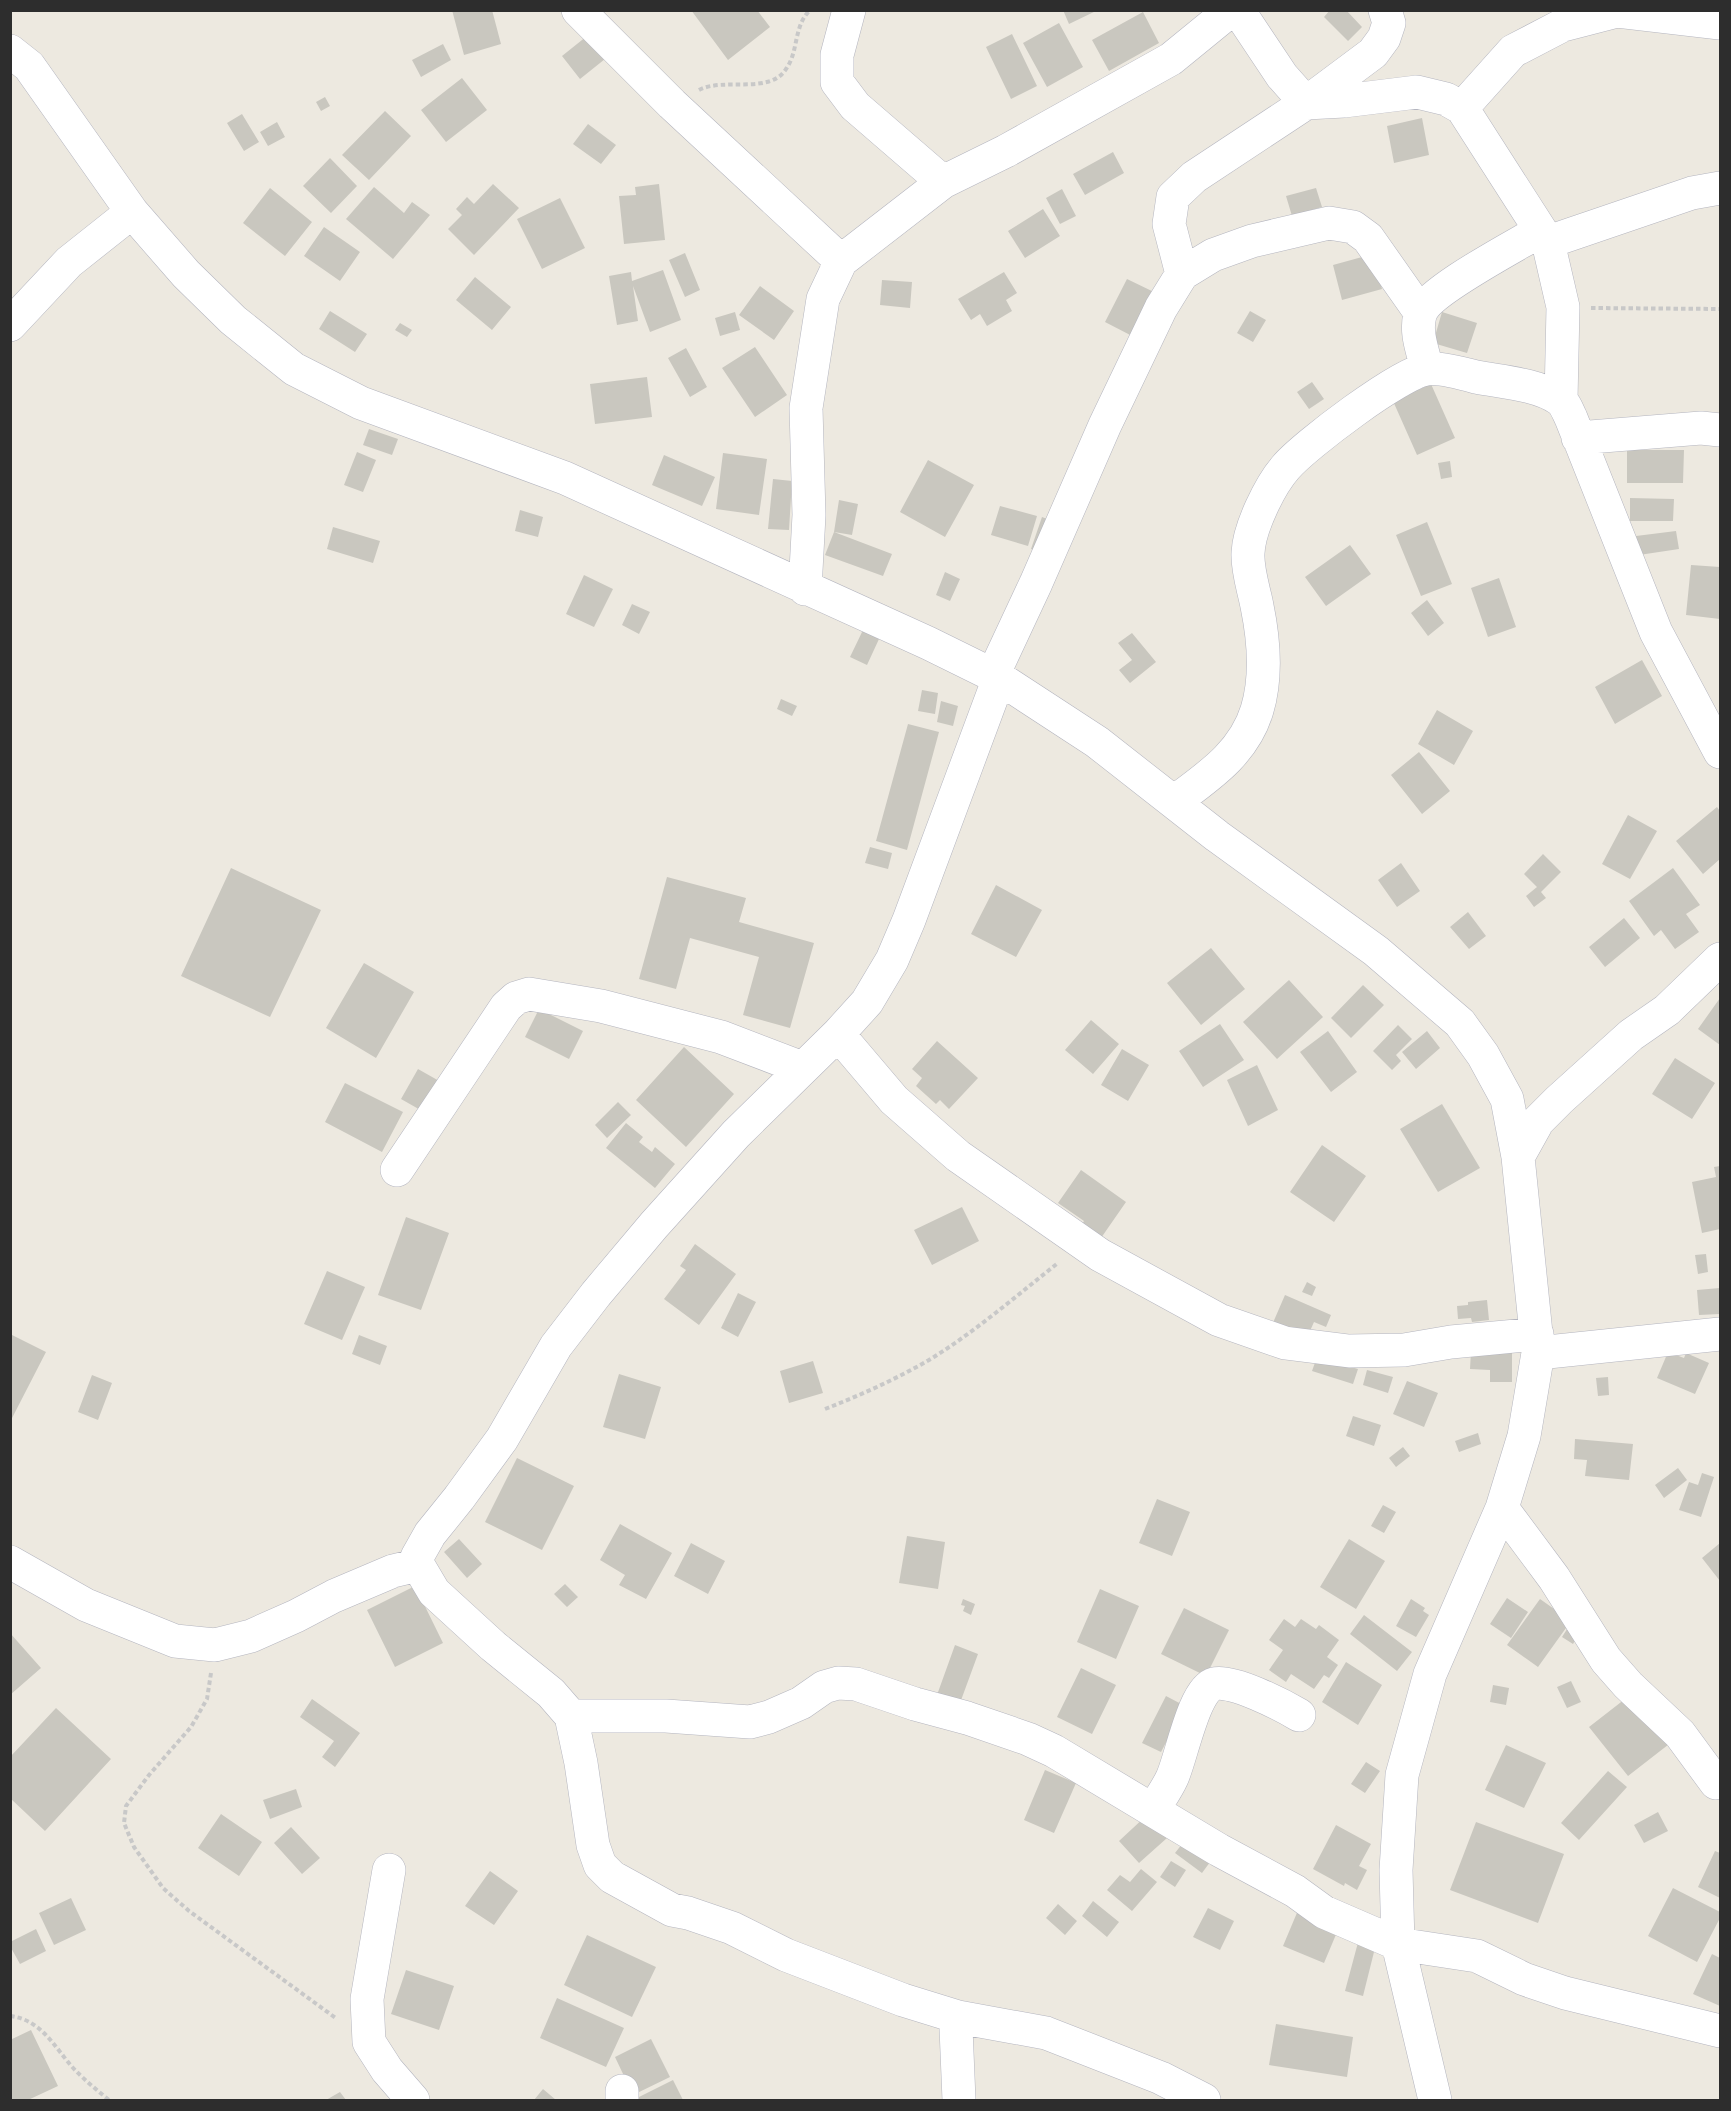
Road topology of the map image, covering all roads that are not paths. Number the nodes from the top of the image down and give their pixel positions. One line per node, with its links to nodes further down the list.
1 (578, 10): 14 (street)
2 (849, 10): 10 (street)
3 (1231, 10): 10 (street)
4 (1238, 10): 8 (street)
5 (1385, 10): 8 (street)
6 (1720, 24): 9 (street)
7 (10, 51): 12 (street)
8 (1306, 103): 9 (street); 15 (street)
9 (1462, 108): 13 (street)
10 (943, 182): 14 (street)
11 (1720, 188): 13 (street)
12 (132, 212): 17 (street); 22 (street)
13 (1544, 237): 16 (street); 19 (street)
14 (841, 261): 22 (street)
15 (1182, 274): 16 (street); 23 (street)
16 (1420, 312): 18 (street)
17 (10, 325)
18 (1427, 369): 19 (street); 25 (street)
19 (1561, 400): 21 (street)
20 (1720, 430): 21 (street)
21 (1578, 438): 24 (street)
22 (805, 589): 23 (street)
23 (996, 677): 25 (street); 27 (street)
24 (1720, 752)
25 (1174, 802): 29 (street)
26 (1720, 959): 29 (street)
27 (838, 1034): 28 (street); 32 (street)
28 (802, 1068): 30 (street); 35 (street)
29 (1518, 1157): 32 (street)
30 (397, 1170)
31 (1720, 1334): 32 (street)
32 (1537, 1344): 33 (street)
33 (1502, 1508): 38 (street); 41 (street)
34 (10, 1562): 35 (street)
35 (418, 1565): 37 (street)
36 (1299, 1715): 39 (street)
37 (571, 1716): 39 (street); 42 (street)
38 (1716, 1783)
39 (1153, 1810): 41 (street)
40 (389, 1870): 44 (street)
41 (1398, 1944): 43 (street); 47 (street)
42 (957, 2017): 45 (street); 46 (street)
43 (1720, 2031)
44 (413, 2100)
45 (959, 2100)
46 (1204, 2100)
47 (1435, 2100)

